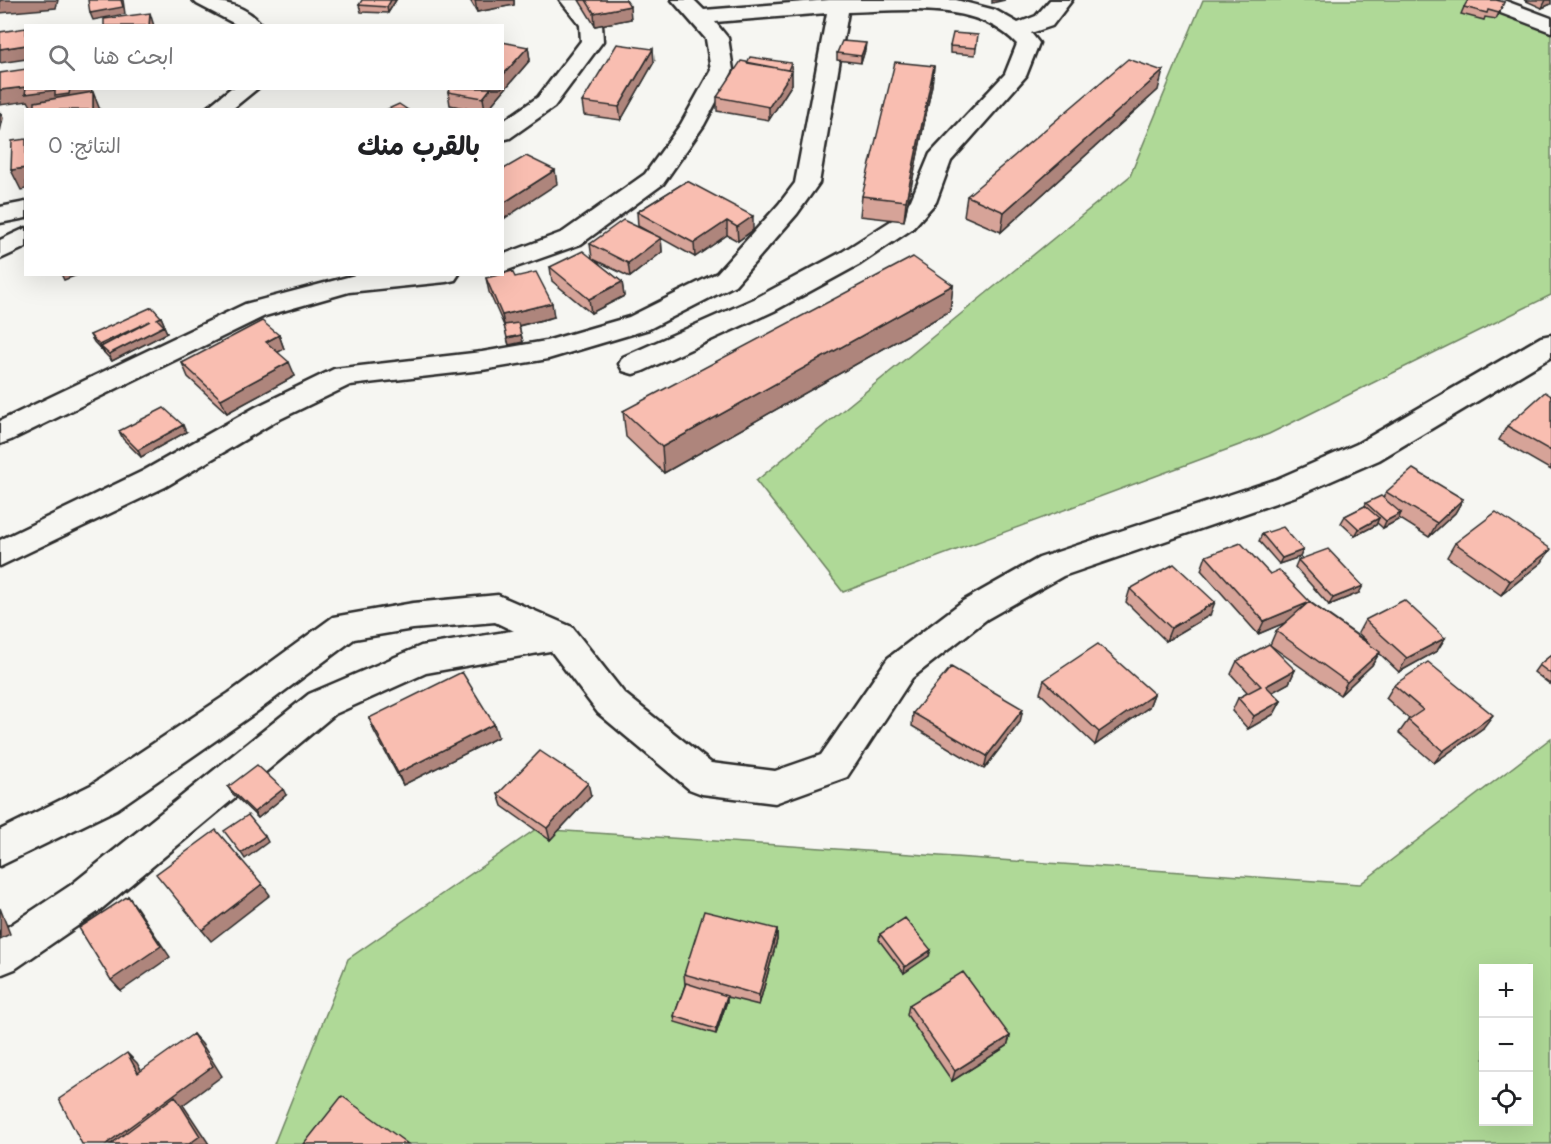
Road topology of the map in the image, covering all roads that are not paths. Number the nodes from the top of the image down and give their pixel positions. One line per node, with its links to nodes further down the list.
1 (204, 0): 8 (street)
2 (571, 0): 13 (street)
3 (683, 0): 7 (street)
4 (1061, 0): 10 (street)
5 (1484, 0): 9 (street)
6 (839, 3): 7 (street); 10 (street); 23 (street)
7 (700, 17): 18 (street)
8 (250, 24)
9 (1551, 26)
10 (1017, 31): 21 (street)
11 (244, 90): 12 (street)
12 (217, 108)
13 (504, 132)
14 (24, 210): 15 (street)
15 (0, 215)
16 (24, 237): 17 (street)
17 (0, 251)
18 (504, 263)
19 (426, 276): 22 (street)
20 (1551, 344): 24 (street)
21 (633, 364)
22 (0, 433)
23 (0, 554)
24 (560, 637): 25 (street); 26 (street)
25 (0, 849)
26 (0, 955)

